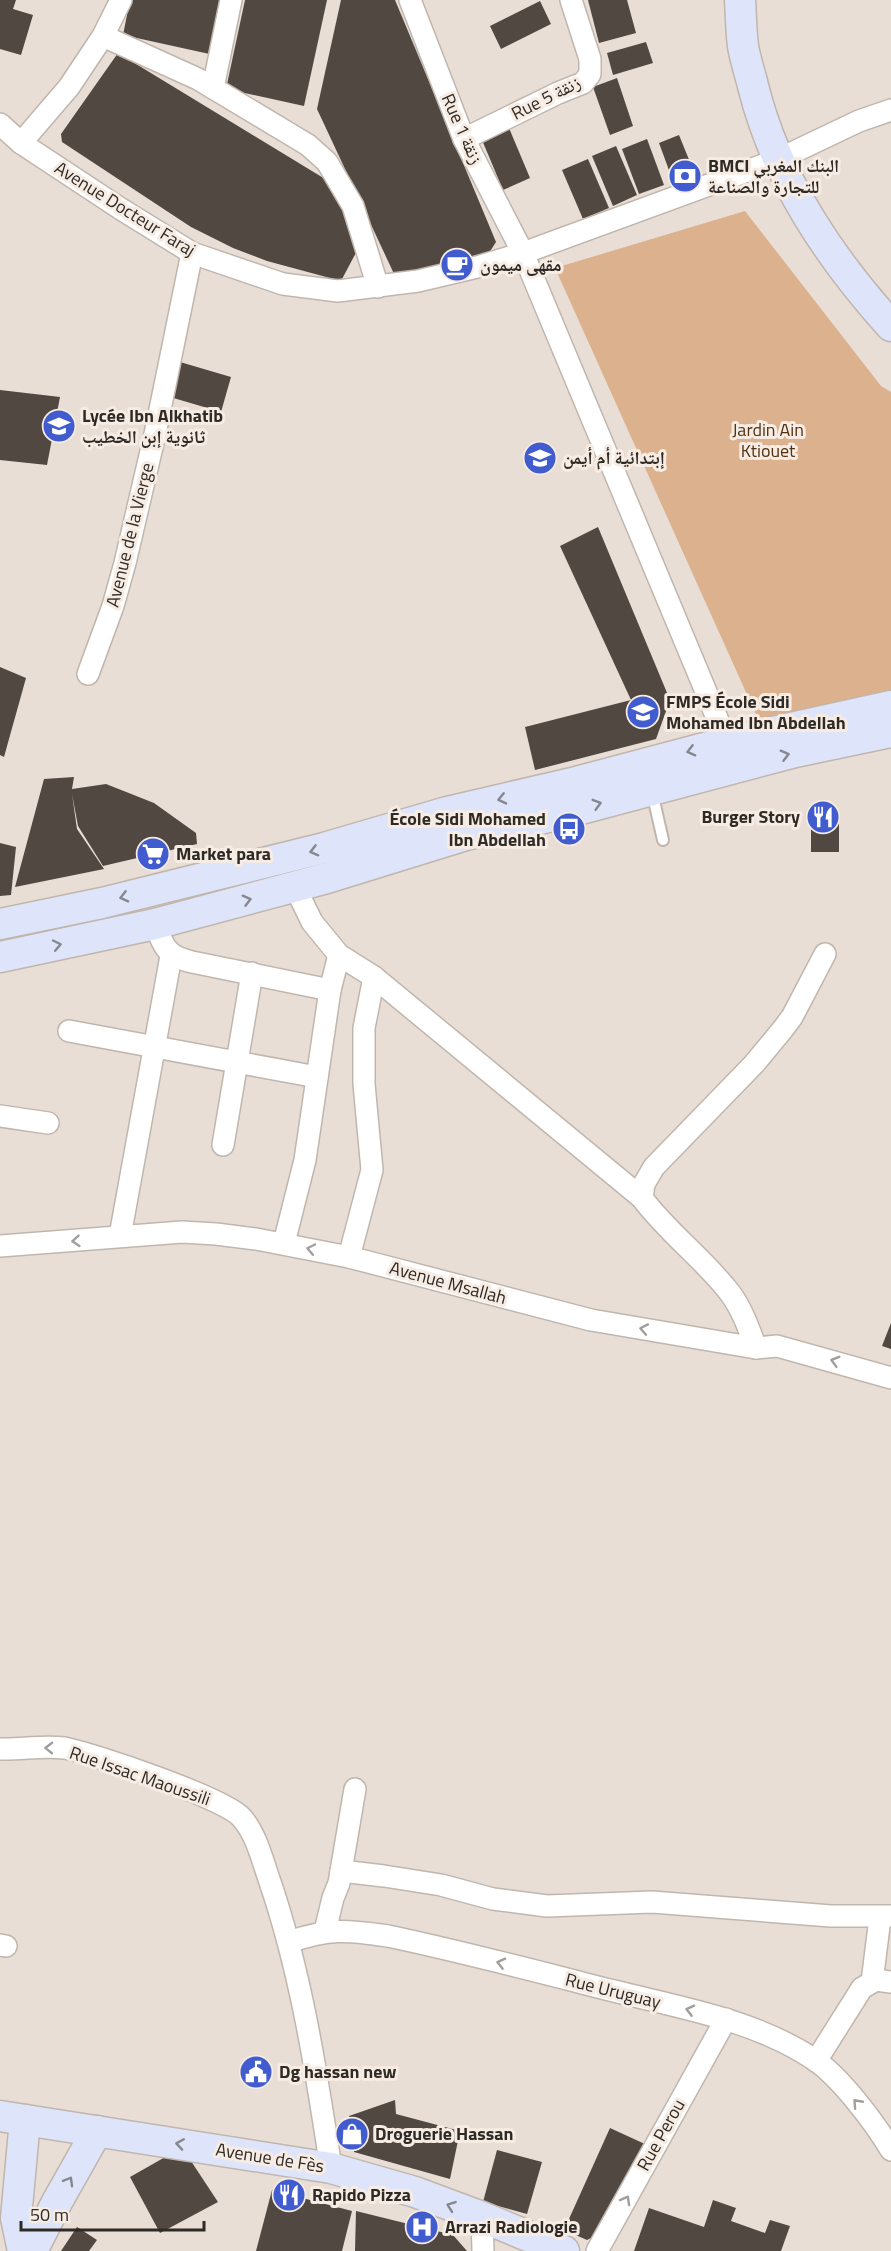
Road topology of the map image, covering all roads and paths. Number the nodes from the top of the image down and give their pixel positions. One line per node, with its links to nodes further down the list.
1 (121, 0): 6 (street)
2 (231, 0): 7 (street)
3 (410, 0): 10 (street, Rue 1 زنقة)
4 (571, 0): 10 (street, Rue 5 زنقة)
5 (740, 0): 12 (main road)
6 (103, 36): 7 (street); 11 (street)
7 (213, 88): 15 (street)
8 (891, 110): 12 (street, Avenue Docteur Faraj)
9 (0, 124): 11 (street, Avenue Docteur Faraj)
10 (464, 140): 14 (street, Rue 1 زنقة)
11 (21, 143): 13 (street, Avenue Docteur Faraj)
12 (777, 160): 14 (street, Avenue Docteur Faraj); 16 (main road)
13 (192, 253): 15 (street, Avenue Docteur Faraj); 17 (street, Avenue de la Vierge)
14 (523, 253): 15 (street, Avenue Docteur Faraj); 20 (street, Rue 1 زنقة)
15 (378, 287)
16 (891, 326)
17 (88, 674)
18 (891, 706): 20 (main road)
19 (891, 732): 21 (main road, one-way to 19)
20 (727, 742): 24 (main road, one-way to 24)
21 (651, 789): 22 (lane); 23 (main road, one-way to 21)
22 (663, 840)
23 (295, 887): 25 (main road, one-way to 23); 27 (street)
24 (0, 924)
25 (156, 924): 28 (street); 29 (main road, one-way to 25)
26 (825, 954): 40 (street)
27 (339, 955): 31 (street); 32 (street)
28 (171, 956): 30 (street); 34 (street)
29 (0, 957)
30 (252, 973): 32 (street); 35 (street)
31 (374, 977): 40 (street); 44 (street)
32 (330, 990): 36 (street)
33 (69, 1031): 34 (street)
34 (155, 1047): 35 (street); 41 (street)
35 (237, 1062): 36 (street); 39 (street)
36 (317, 1077): 42 (street)
37 (0, 1116): 38 (street)
38 (48, 1123)
39 (223, 1145)
40 (642, 1198): 45 (street)
41 (120, 1236): 42 (street, Avenue Msallah); 43 (street, Avenue Msallah, one-way to 43)
42 (284, 1243): 44 (street, Avenue Msallah, one-way to 42)
43 (0, 1246)
44 (349, 1257): 45 (street, Avenue Msallah, one-way to 44)
45 (756, 1348): 46 (street, Avenue Msallah, one-way to 45)
46 (891, 1378)
47 (0, 1749): 52 (street, Rue Issac Maoussili, one-way to 47)
48 (355, 1789): 49 (street)
49 (341, 1871): 50 (street); 51 (street)
50 (886, 1917): 53 (street)
51 (326, 1931): 52 (street, Rue Uruguay); 54 (street, Rue Uruguay, one-way to 51)
52 (290, 1942): 59 (street)
53 (881, 1982): 55 (street)
54 (726, 2019): 55 (street, Rue Uruguay); 65 (street, Rue Perou, one-way to 54)
55 (816, 2061): 58 (street, Rue Uruguay, one-way to 55)
56 (13, 2118): 57 (main road, Avenue de Fès); 61 (main road)
57 (97, 2132): 59 (main road, Avenue de Fès, one-way to 57); 62 (main road, one-way to 57)
58 (891, 2150)
59 (331, 2168): 60 (main road, Avenue de Fès, one-way to 59)
60 (482, 2217): 63 (street); 64 (main road, Avenue de Fès)
61 (23, 2251)
62 (32, 2251)
63 (483, 2251)
64 (564, 2251)
65 (597, 2251)

